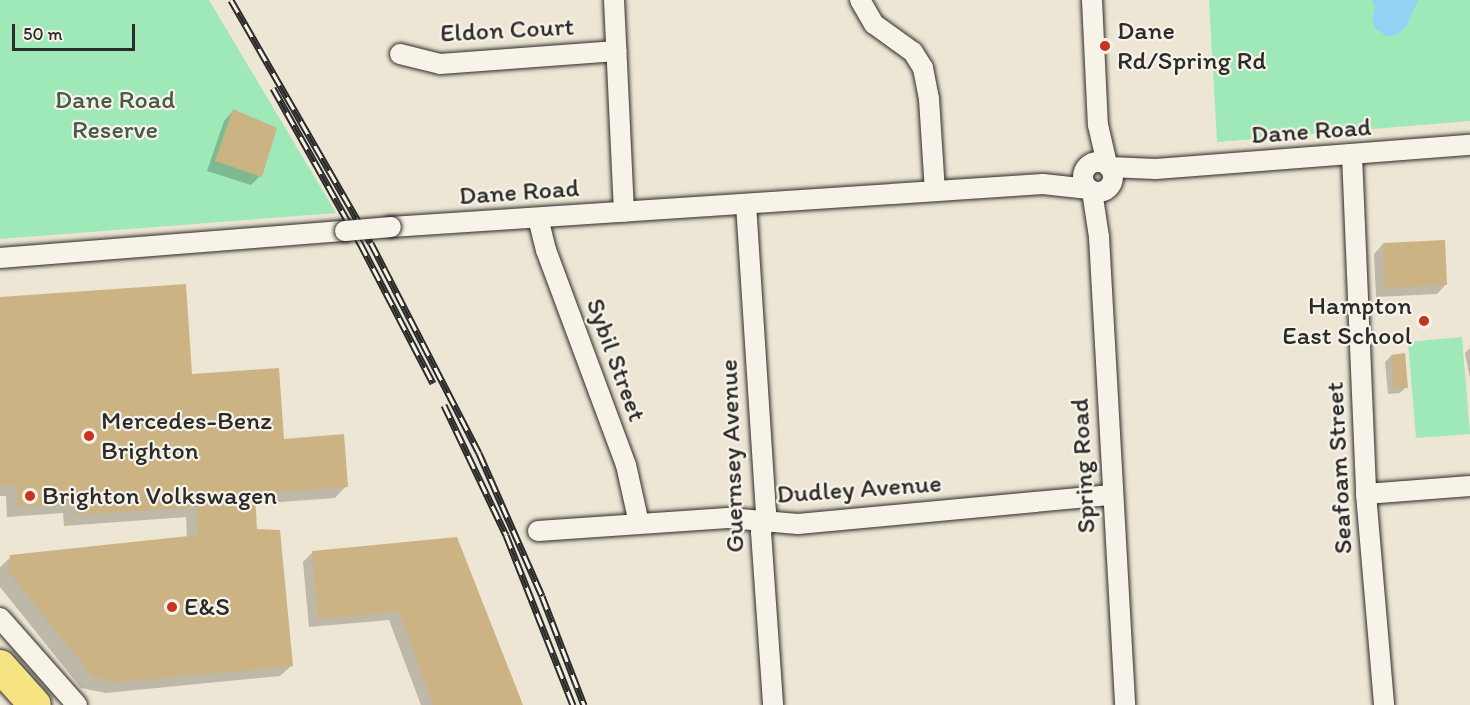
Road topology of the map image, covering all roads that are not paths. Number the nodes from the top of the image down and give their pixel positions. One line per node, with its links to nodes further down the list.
1 (614, 0): 4 (street)
2 (860, 0): 9 (street)
3 (1092, 0): 8 (street, Spring Road)
4 (617, 51): 5 (street, Eldon Court); 11 (street)
5 (400, 54)
6 (1470, 145): 7 (street, Dane Road)
7 (1352, 155): 8 (street, Dane Road); 15 (street, Seafoam Street)
8 (1099, 177): 9 (street, Dane Road); 16 (street, Spring Road)
9 (936, 191): 10 (street, Dane Road)
10 (746, 204): 11 (street, Dane Road); 17 (street, Guernsey Avenue)
11 (624, 212): 12 (street, Dane Road)
12 (538, 218): 13 (street, Dane Road, bridge); 18 (street, Sybil Street)
13 (0, 258)
14 (1470, 486): 15 (street)
15 (1366, 494): 26 (street, Seafoam Street)
16 (1112, 495): 17 (street, Dudley Avenue); 22 (street, Spring Road)
17 (764, 521): 18 (street, Dudley Avenue); 25 (street, Guernsey Avenue)
18 (639, 523): 19 (street, Dudley Avenue)
19 (538, 531)
20 (0, 618): 24 (street)
21 (0, 666): 23 (highway)
22 (1123, 701)
23 (35, 705)
24 (77, 705)
25 (773, 705)
26 (1384, 705)

